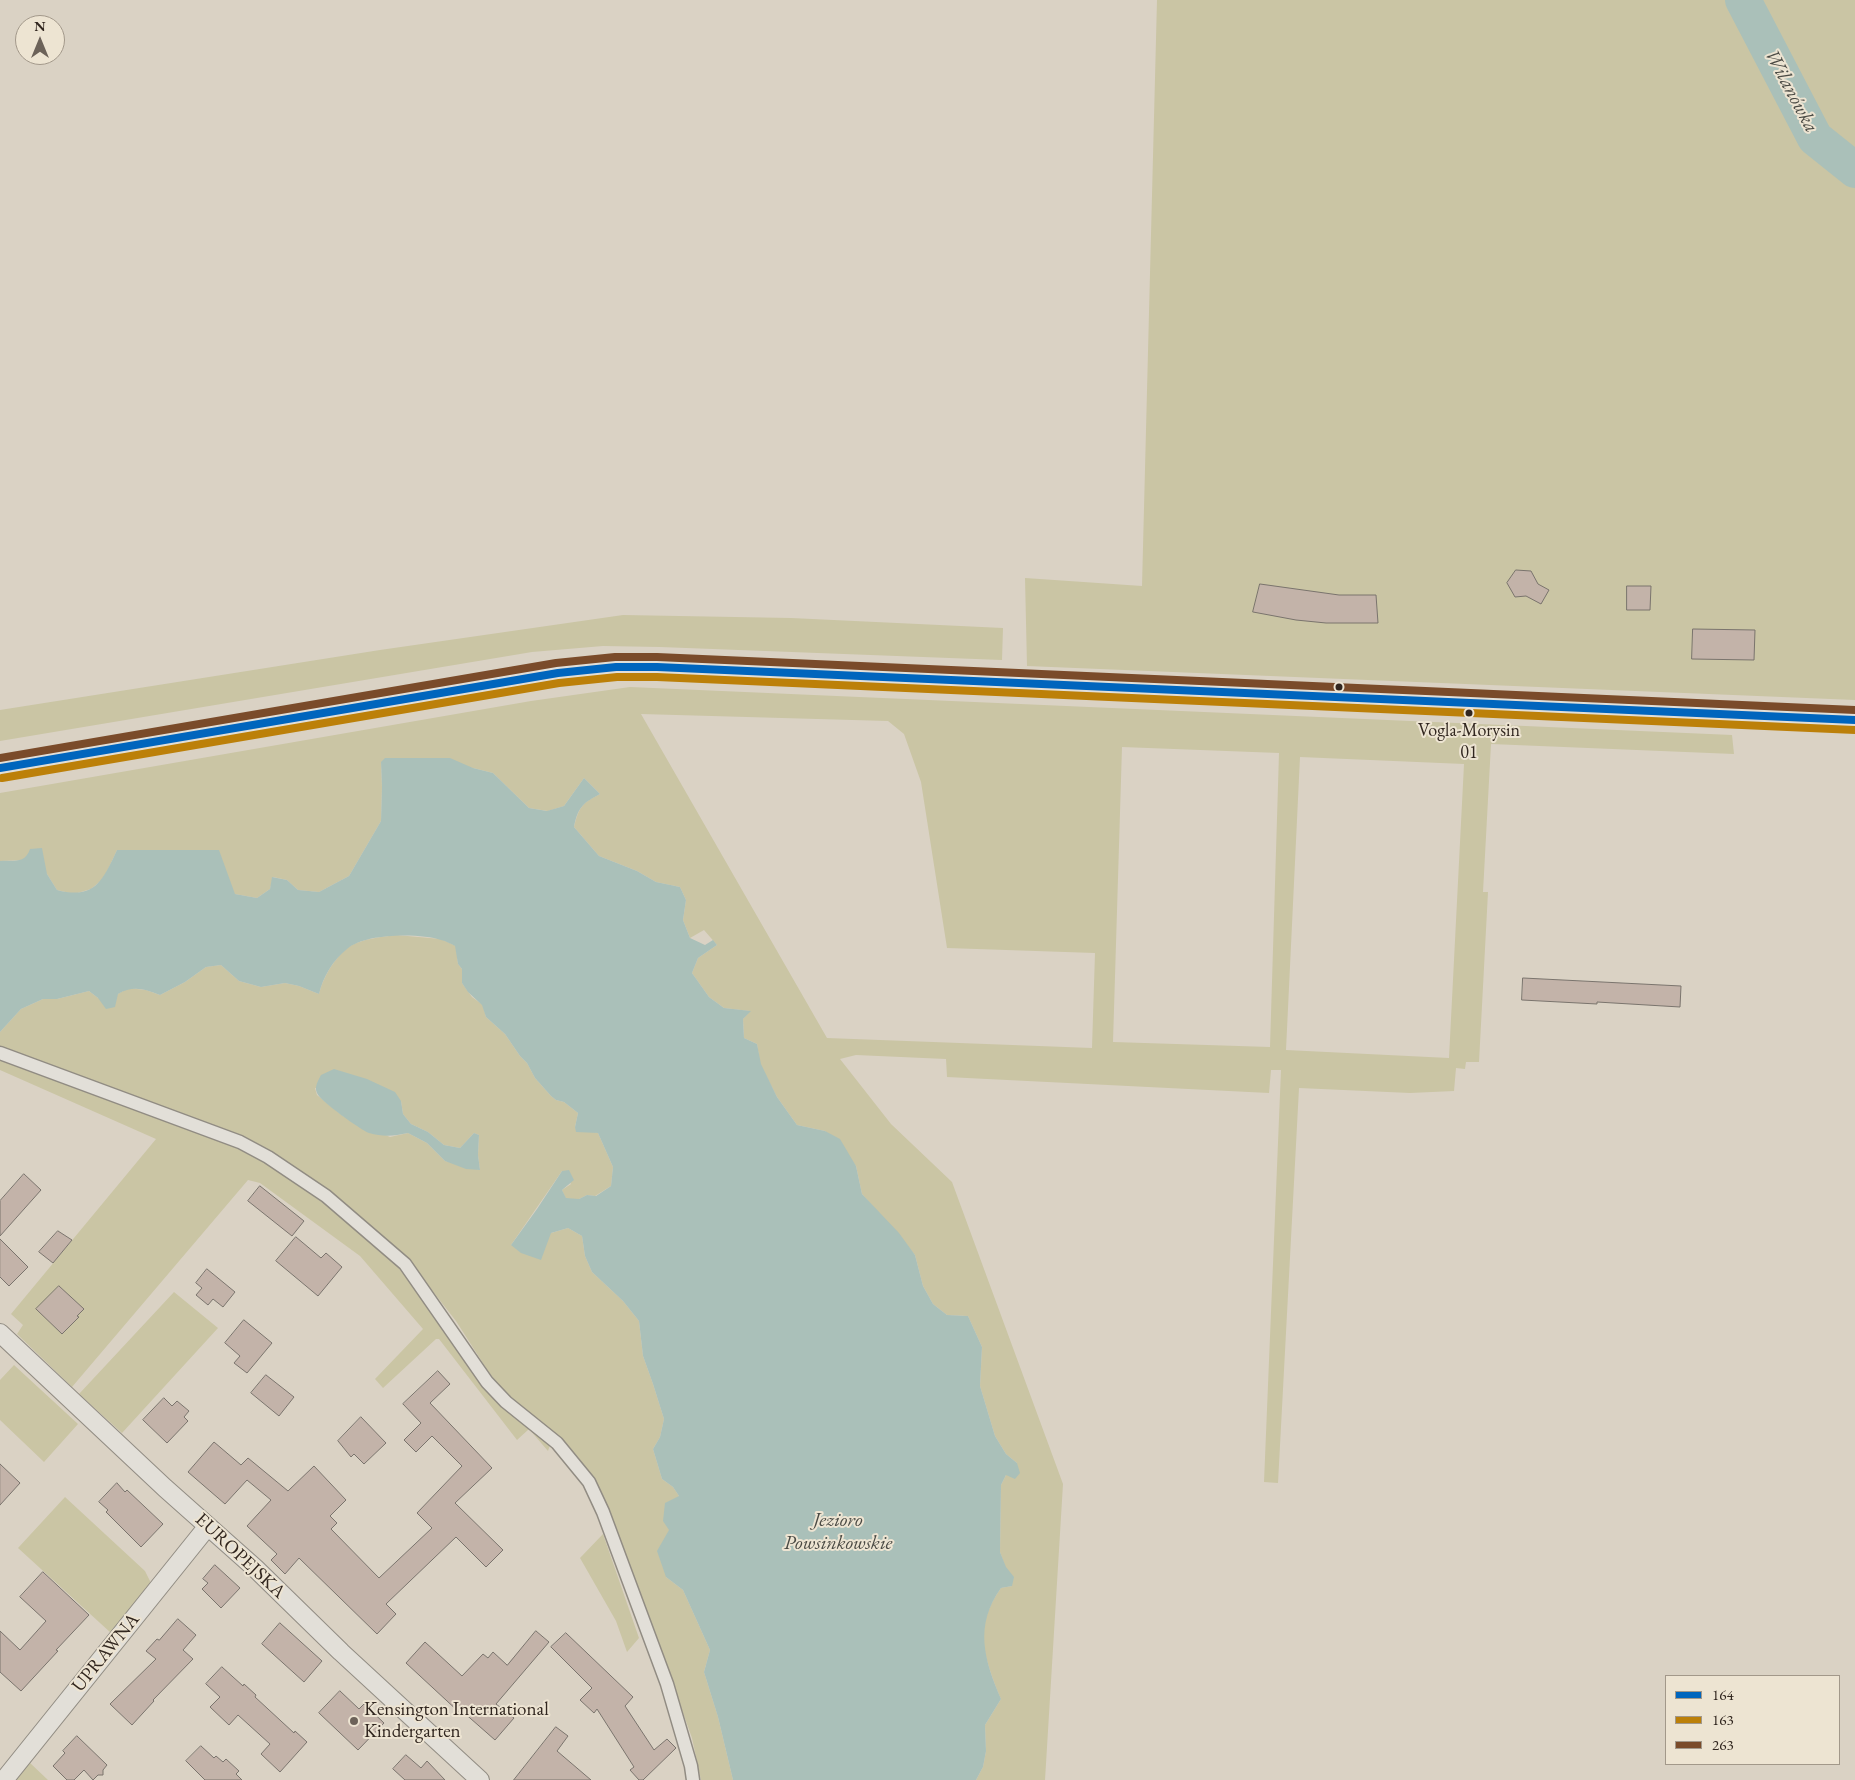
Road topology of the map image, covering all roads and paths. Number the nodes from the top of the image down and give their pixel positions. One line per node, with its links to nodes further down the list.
1 (1855, 720): 2 (street)
2 (0, 768)
3 (0, 1053): 8 (street)
4 (0, 1333): 5 (street, EUROPEJSKA)
5 (208, 1526): 6 (street, UPRAWNA); 7 (street, EUROPEJSKA)
6 (4, 1780)
7 (480, 1780)
8 (693, 1780)

